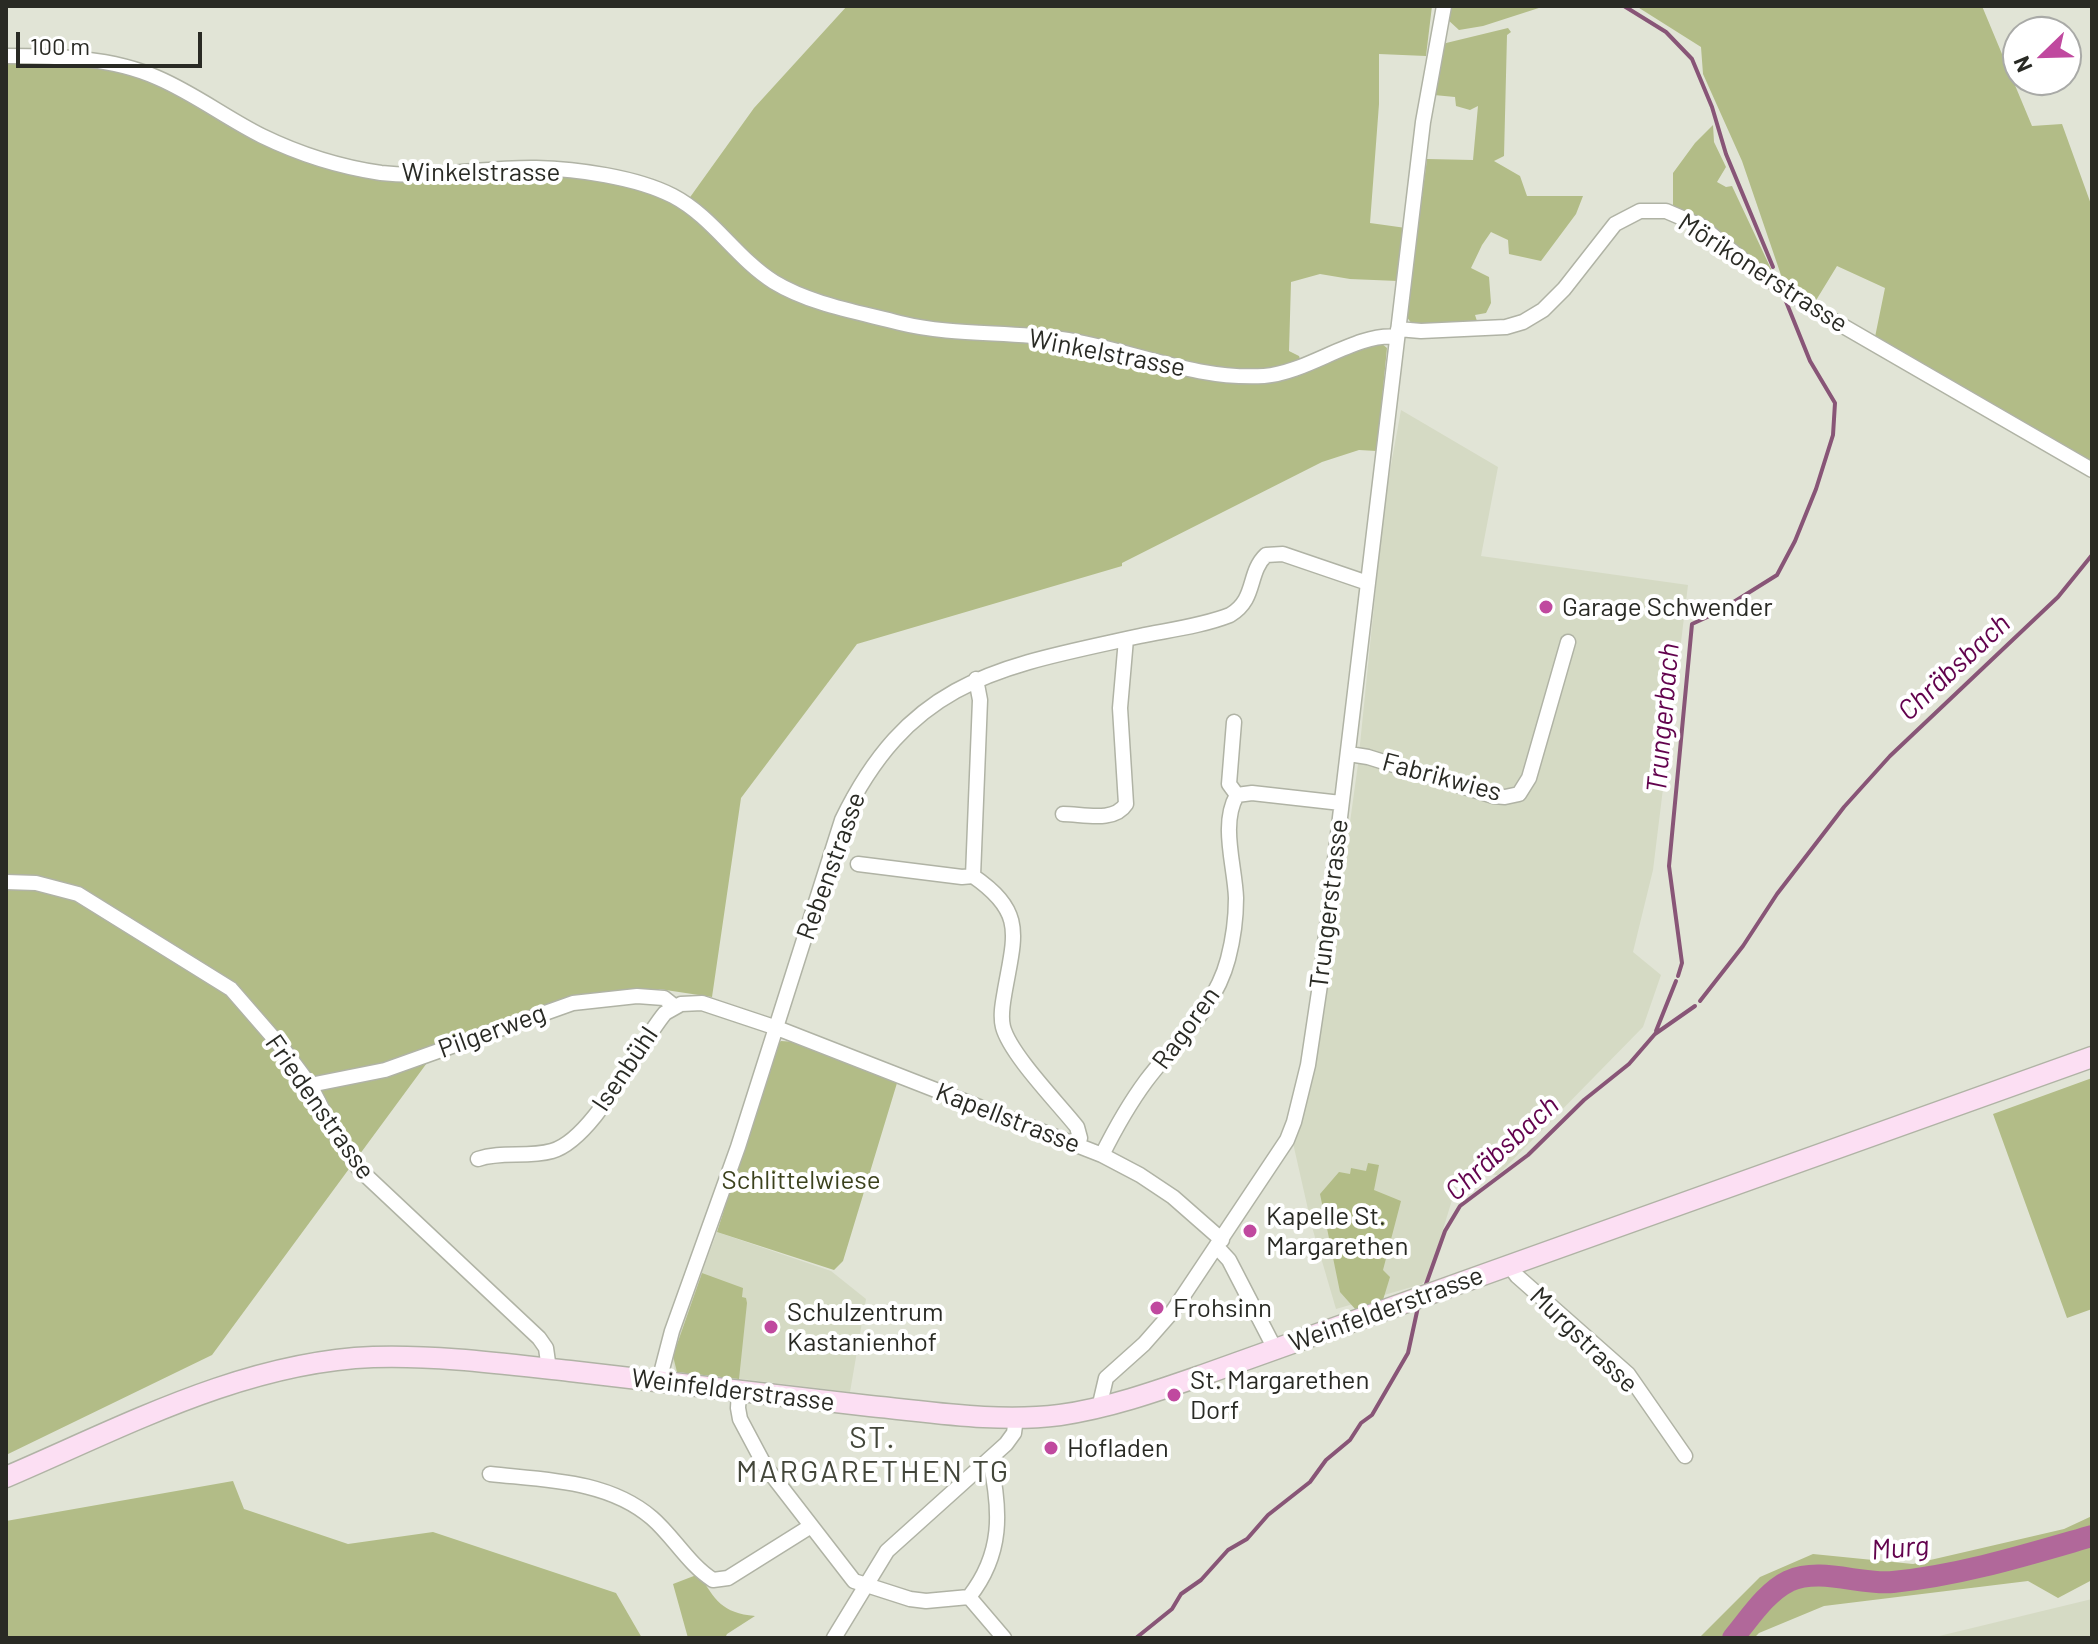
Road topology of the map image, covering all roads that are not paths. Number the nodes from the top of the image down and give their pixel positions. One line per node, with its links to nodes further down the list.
1 (1444, 6): 3 (street)
2 (6, 56): 4 (street, Winkelstrasse)
3 (1398, 333): 4 (street, Mörikonerstrasse); 5 (street, Mörikonerstrasse); 6 (street, Trungerstrasse)
4 (1268, 376)
5 (2092, 470)
6 (1368, 583): 7 (street, Rebenstrasse); 11 (street, Trungerstrasse)
7 (1126, 639): 9 (street, Rebenstrasse); 14 (street)
8 (1568, 642): 11 (street, Fabrikwies)
9 (976, 679): 16 (street); 19 (street, Rebenstrasse)
10 (1234, 722): 12 (street, Ragoren)
11 (1349, 754): 13 (street, Trungerstrasse)
12 (1237, 795): 13 (street); 23 (street, Ragoren)
13 (1341, 803): 25 (street, Trungerstrasse)
14 (1063, 814)
15 (858, 864): 16 (street)
16 (973, 876): 22 (street)
17 (6, 882): 21 (street, Friedenstrasse)
18 (674, 1006): 19 (street, Isenbühl); 21 (street, Pilgerweg); 24 (street, Isenbühl)
19 (777, 1028): 22 (street, Kapellstrasse); 29 (street, Rebenstrasse)
20 (2092, 1057): 26 (main road, Weinfelderstrasse)
21 (310, 1085): 28 (street, Friedenstrasse)
22 (1078, 1144): 23 (street, Kapellstrasse)
23 (1102, 1155): 25 (street, Kapellstrasse)
24 (478, 1159)
25 (1220, 1243): 27 (street, Kapellstrasse); 31 (street, Trungerstrasse)
26 (1509, 1265): 27 (main road, Weinfelderstrasse); 33 (street, Murgstrasse)
27 (1275, 1349): 31 (main road, Weinfelderstrasse)
28 (549, 1369): 29 (main road, Weinfelderstrasse); 36 (main road, Weinfelderstrasse)
29 (659, 1381): 30 (main road, Weinfelderstrasse)
30 (739, 1392): 32 (main road, Weinfelderstrasse); 37 (street)
31 (1099, 1408): 32 (main road, Weinfelderstrasse)
32 (1016, 1418): 34 (street)
33 (1685, 1456)
34 (990, 1460): 38 (street); 39 (street)
35 (490, 1474): 37 (street)
36 (6, 1477)
37 (811, 1526): 38 (street)
38 (864, 1585): 39 (street); 40 (street)
39 (969, 1597): 41 (street)
40 (834, 1638)
41 (1004, 1638)

